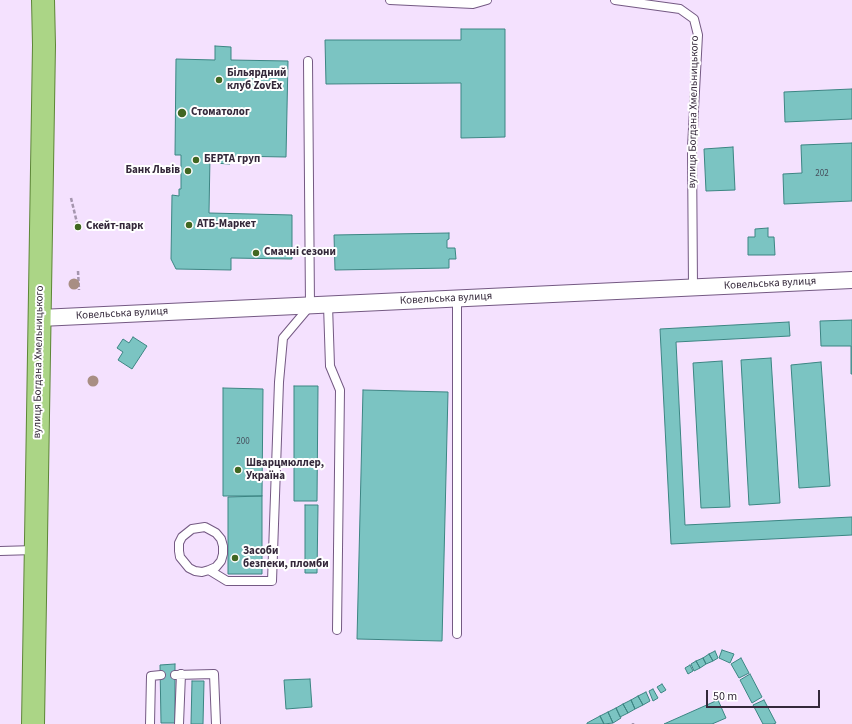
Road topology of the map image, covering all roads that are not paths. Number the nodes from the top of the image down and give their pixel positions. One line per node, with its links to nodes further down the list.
1 (43, 0): 11 (main road, вулиця Богдана Хмельницького)
2 (390, 0): 3 (lane)
3 (487, 0)
4 (615, 0): 7 (lane, вулиця Богдана Хмельницького)
5 (308, 61): 10 (lane)
6 (852, 280): 7 (street, Ковельська вулиця)
7 (692, 288): 8 (street, Ковельська вулиця)
8 (457, 299): 9 (street, Ковельська вулиця); 16 (lane)
9 (328, 305): 10 (street, Ковельська вулиця); 15 (lane)
10 (310, 306): 11 (street, Ковельська вулиця); 14 (lane)
11 (40, 318): 12 (main road, вулиця Богдана Хмельницького)
12 (36, 550): 13 (lane); 18 (main road, вулиця Богдана Хмельницького)
13 (0, 551)
14 (209, 570): 14 (lane)
15 (337, 630)
16 (457, 634)
17 (161, 675): 19 (lane)
18 (33, 724)
19 (150, 724)
20 (179, 724): 21 (lane)
21 (216, 724)

